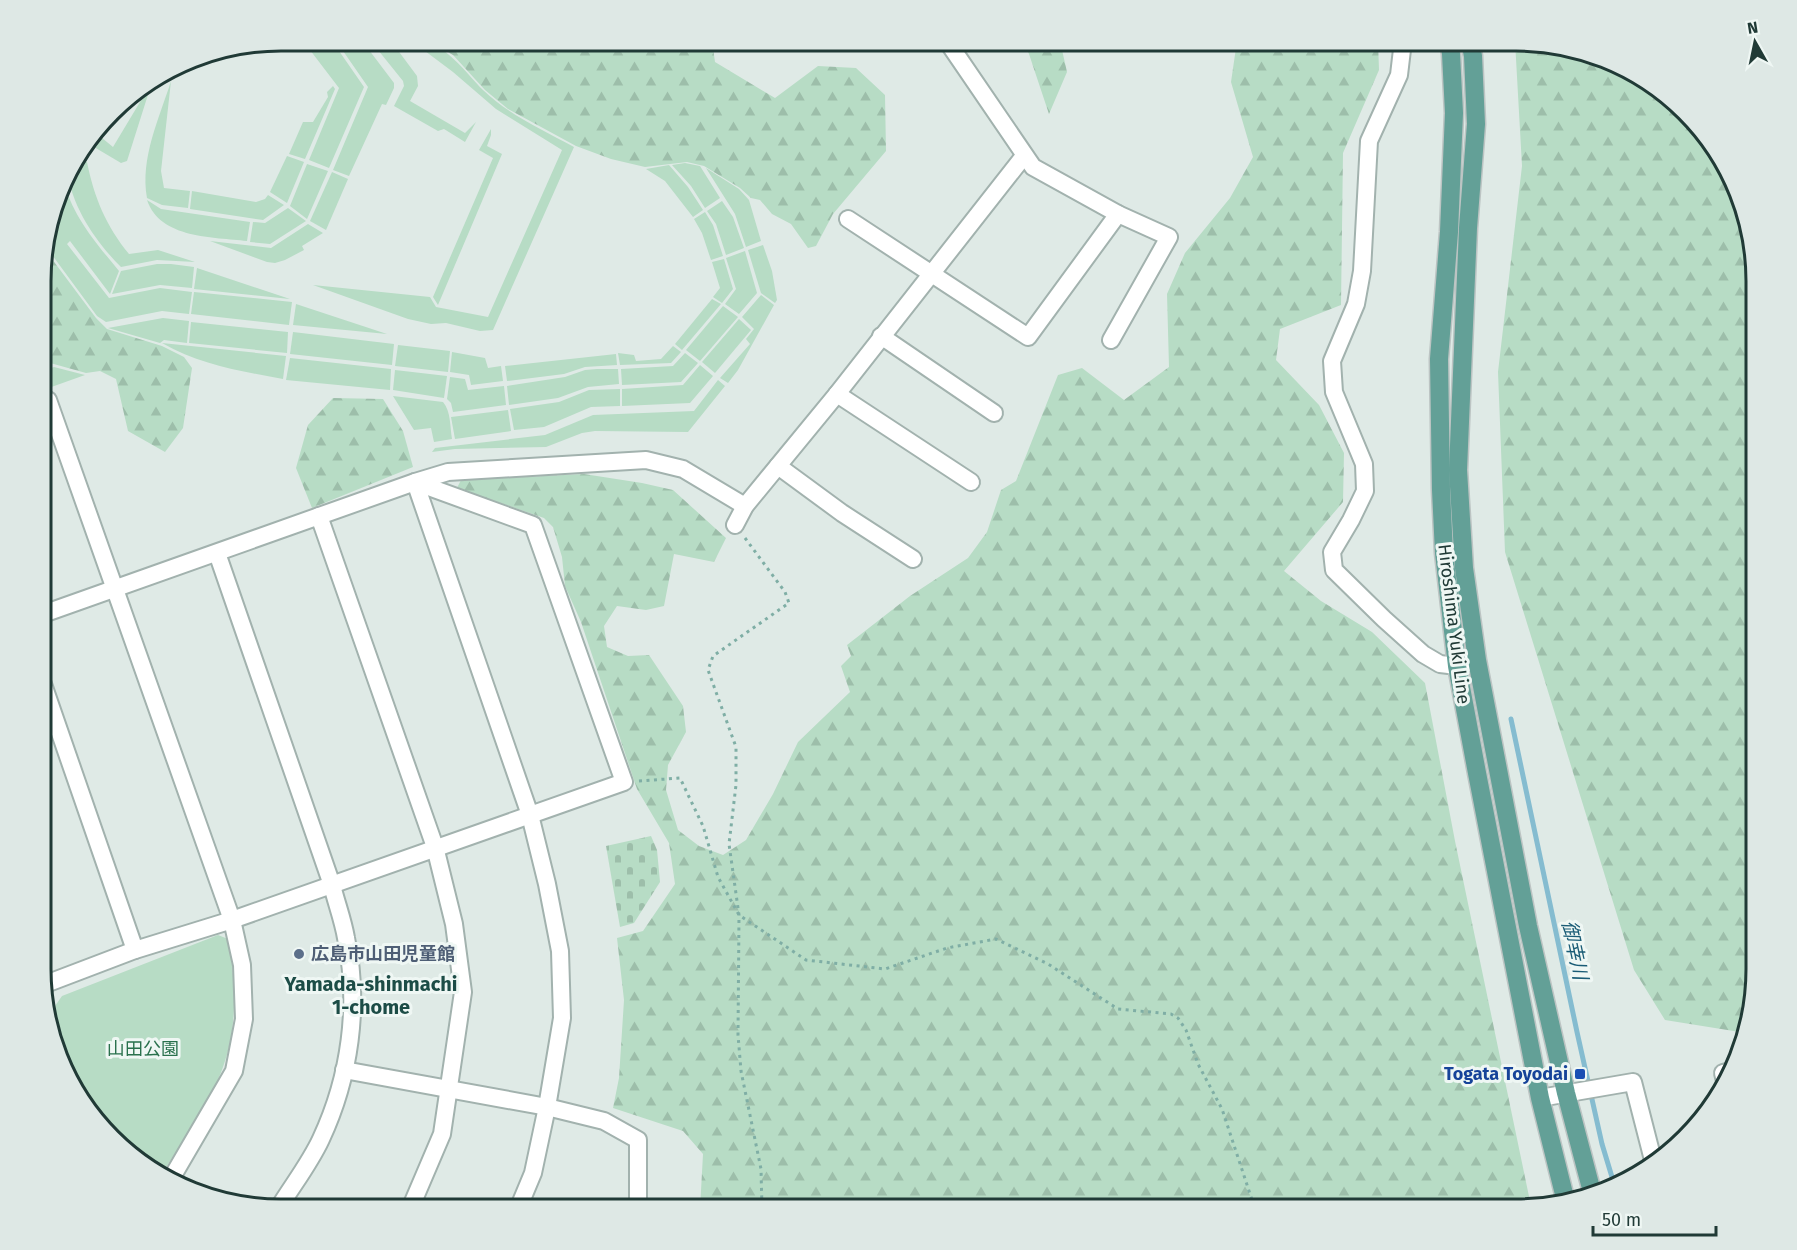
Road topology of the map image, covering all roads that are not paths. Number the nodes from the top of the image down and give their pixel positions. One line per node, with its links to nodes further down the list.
1 (954, 51): 5 (street)
2 (1402, 51): 25 (street)
3 (1451, 51): 25 (main road, Hiroshima Yuki Line)
4 (1472, 51): 24 (main road, Hiroshima Yuki Line)
5 (1024, 156): 6 (street); 8 (street)
6 (1118, 214): 8 (street); 10 (street)
7 (848, 219): 8 (street)
8 (932, 273): 9 (street)
9 (881, 336): 11 (street); 13 (street)
10 (1111, 340)
11 (837, 394): 14 (street); 15 (street)
12 (51, 408): 22 (street)
13 (994, 412)
14 (778, 466): 17 (street); 21 (street)
15 (971, 482)
16 (415, 483): 17 (street); 18 (street); 27 (street); 27 (street)
17 (745, 506): 19 (street)
18 (318, 516): 20 (street); 28 (street)
19 (735, 525)
20 (217, 553): 22 (street); 29 (street)
21 (913, 559)
22 (116, 590): 23 (street); 30 (street)
23 (51, 611)
24 (1477, 660): 25 (street); 35 (main road, Hiroshima Yuki Line)
25 (1457, 666): 36 (main road, Hiroshima Yuki Line)
26 (51, 710): 31 (street)
27 (530, 815): 28 (street); 37 (street)
28 (435, 847): 29 (street); 34 (street)
29 (332, 885): 30 (street); 33 (street)
30 (232, 920): 31 (street); 39 (street)
31 (135, 950): 32 (street)
32 (51, 982)
33 (344, 1070): 34 (street); 42 (street)
34 (450, 1089): 37 (street); 43 (street)
35 (1566, 1093): 36 (street); 38 (street); 40 (main road, Hiroshima Yuki Line)
36 (1540, 1098): 41 (main road, Hiroshima Yuki Line)
37 (547, 1107): 44 (street); 45 (street)
38 (1652, 1155)
39 (175, 1173)
40 (1591, 1187)
41 (1564, 1194)
42 (284, 1199)
43 (414, 1199)
44 (522, 1199)
45 (639, 1199)

